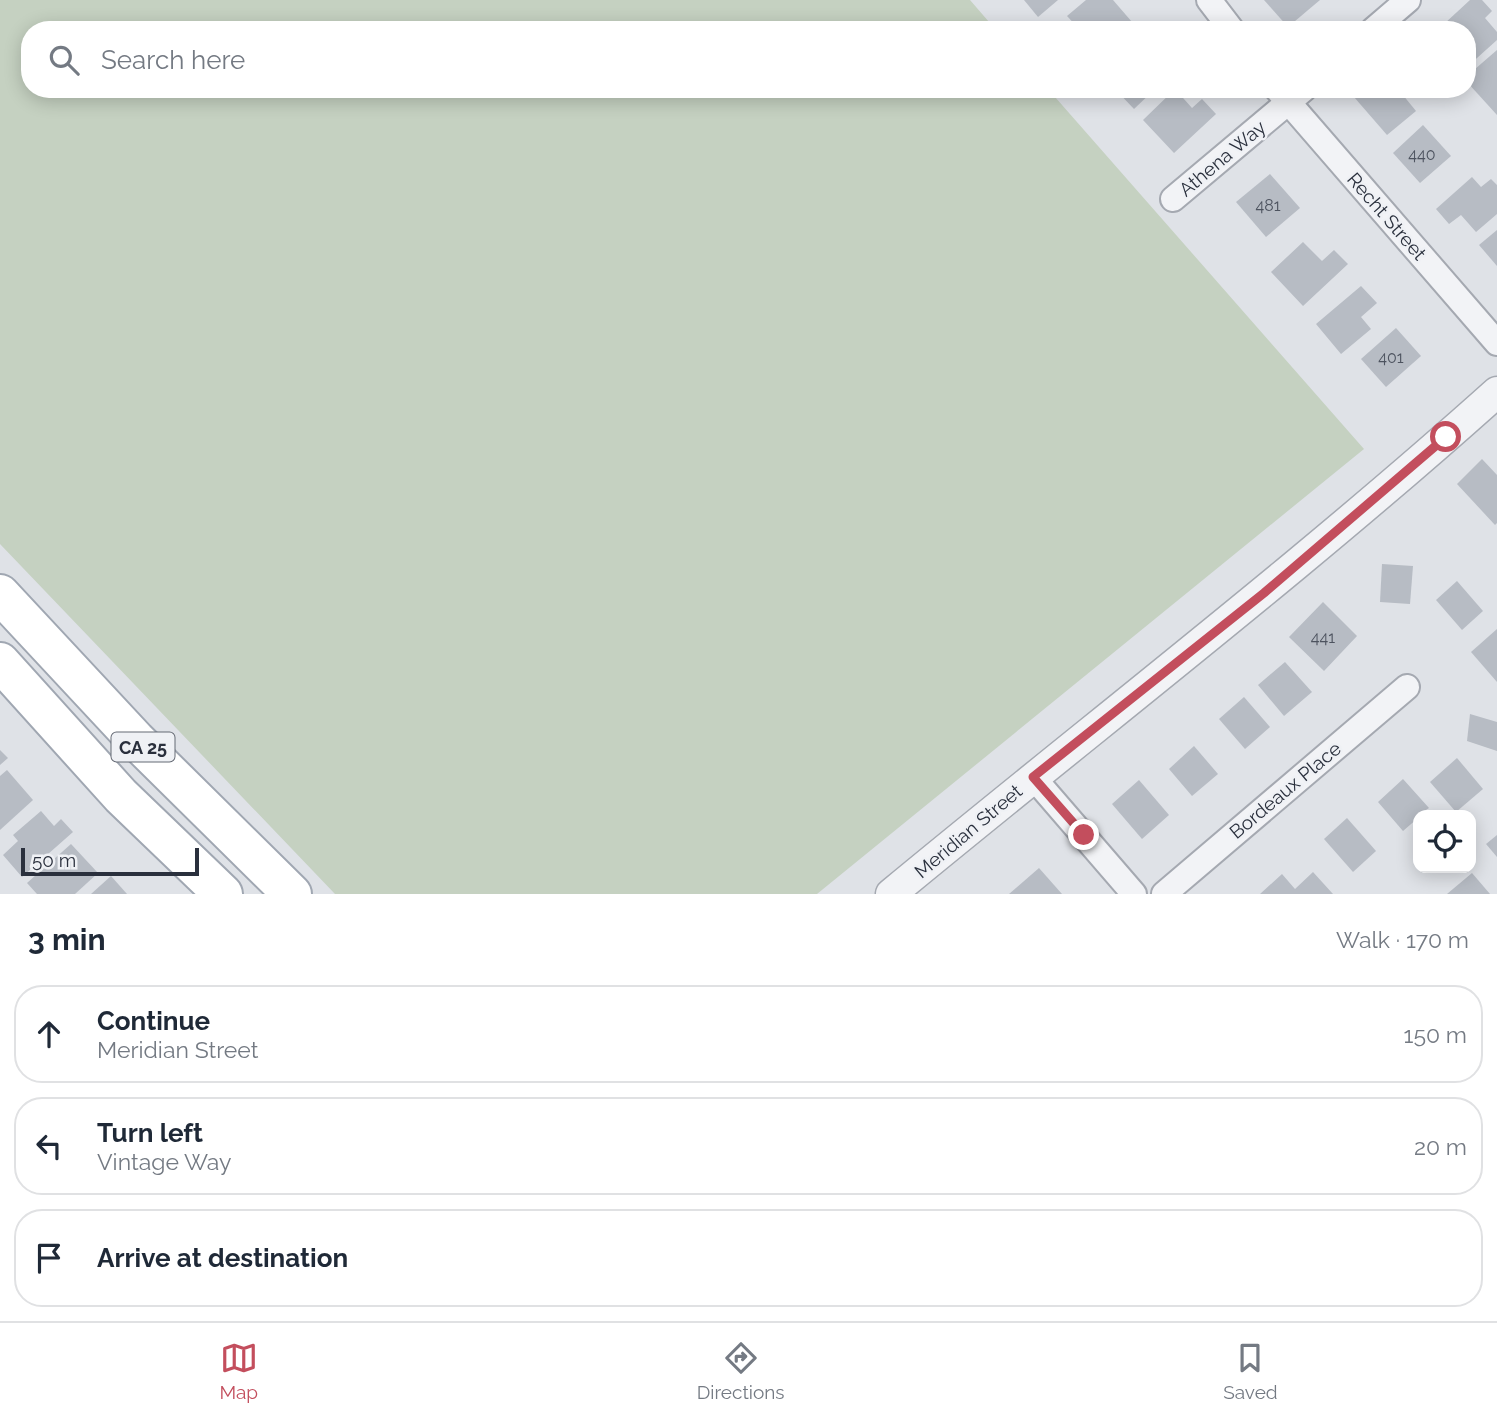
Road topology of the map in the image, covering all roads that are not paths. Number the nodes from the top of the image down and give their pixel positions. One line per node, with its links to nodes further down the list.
1 (1209, 0): 3 (street)
2 (1408, 0): 4 (street)
3 (1225, 21)
4 (1384, 21)
5 (1285, 98): 7 (street, Athena Way)
6 (1292, 98): 8 (street, Recht Street)
7 (1173, 199)
8 (1497, 343)
9 (1497, 392): 13 (street, Meridian Street)
10 (0, 594): 15 (main road, CA 25)
11 (0, 662): 14 (main road, CA 25)
12 (1407, 687): 18 (street, Bordeaux Place)
13 (1033, 777): 16 (street, Meridian Street); 17 (street)
14 (223, 894)
15 (292, 894)
16 (891, 894)
17 (1134, 894)
18 (1164, 894)

